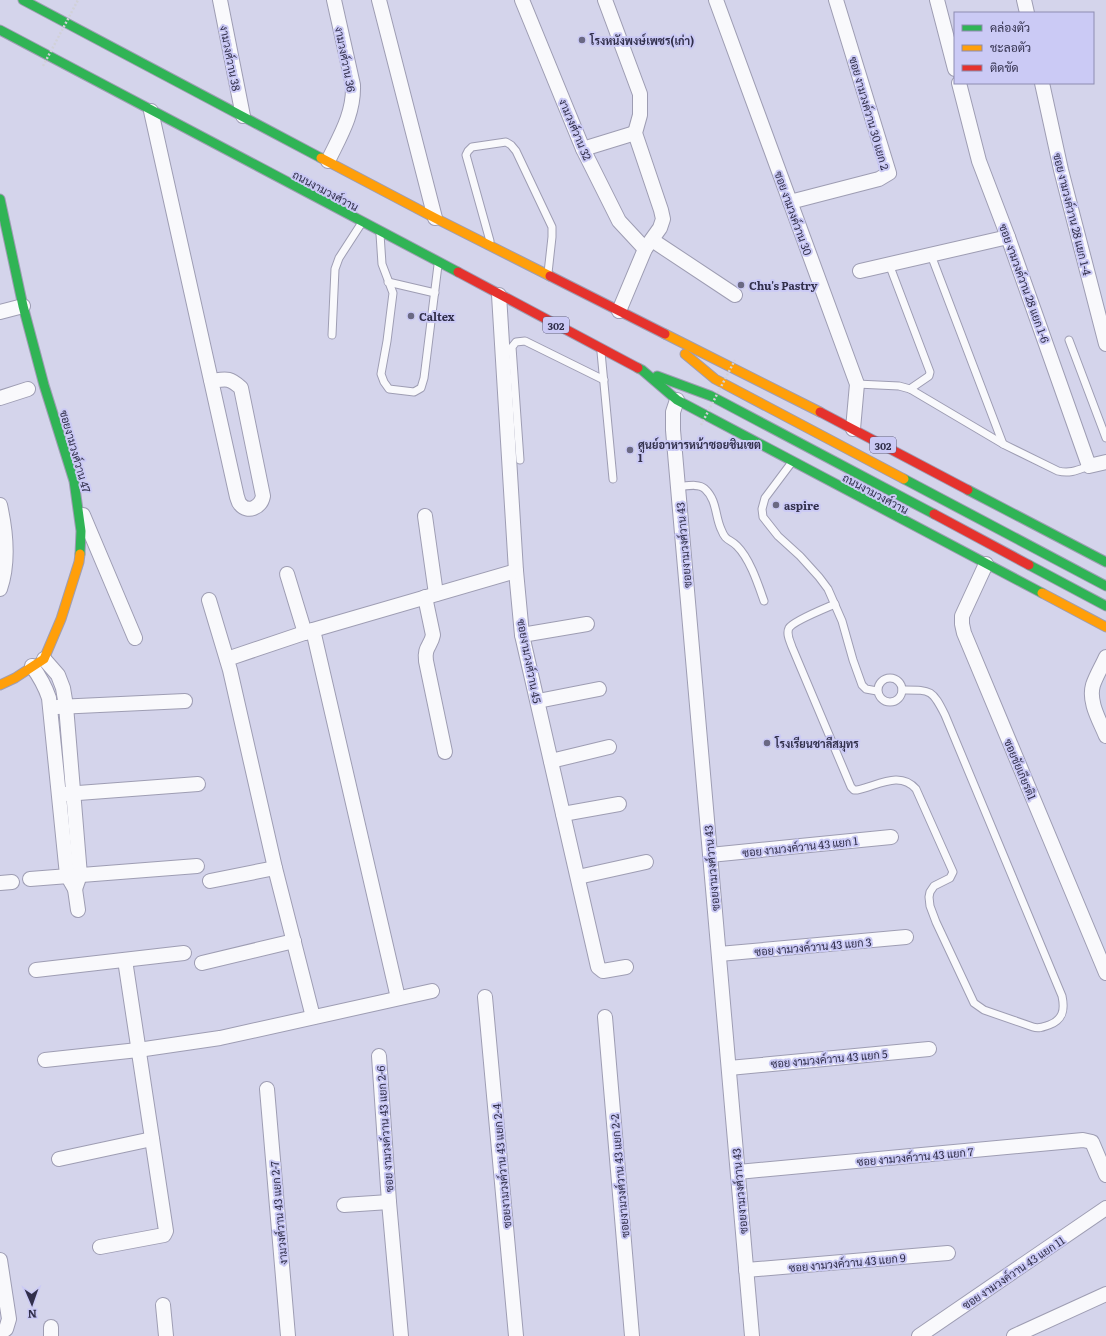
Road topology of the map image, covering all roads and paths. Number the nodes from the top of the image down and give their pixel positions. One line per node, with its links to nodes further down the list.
1 (23, 0): 19 (main road, 302)
2 (78, 0): 15 (path, bridge)
3 (220, 0): 19 (street, งามวงศ์วาน 38)
4 (334, 0): 22 (street, งามวงศ์วาน 36)
5 (379, 0): 25 (street)
6 (522, 0): 21 (street, งามวงศ์วาน 32)
7 (605, 0): 20 (street)
8 (716, 0): 24 (street, ซอย งามวงค์วาน 30)
9 (836, 0): 24 (street, ซอย งามวงค์วาน 30 แยก 2)
10 (937, 0): 14 (street)
11 (1024, 0): 12 (street)
12 (1026, 12)
13 (0, 30): 18 (main road, ถนนงามวงศ์วาน / 302)
14 (954, 65)
15 (43, 66)
16 (959, 84): 28 (street, ซอย งามวงค์วาน 28 แยก 1-6)
17 (1042, 84): 46 (street, ซอย งามวงค์วาน 28 แยก 1-4)
18 (151, 111): 26 (main road, ถนนงามวงศ์วาน / 302); 51 (street)
19 (243, 116): 22 (main road, 302)
20 (635, 133): 21 (street); 29 (street)
21 (583, 149): 29 (street, งามวงศ์วาน 32)
22 (328, 161): 25 (main road, 302)
23 (0, 199): 40 (main road, ซอยงามวงศ์วาน 47)
24 (790, 202): 52 (street, ซอย งามวงค์วาน 30)
25 (435, 218): 30 (main road, 302)
26 (362, 223): 27 (main road, ถนนงามวงศ์วาน / 302); 44 (lane)
27 (380, 232): 32 (main road, ถนนงามวงศ์วาน / 302); 36 (lane)
28 (1008, 237): 31 (street); 64 (street, ซอย งามวงค์วาน 28 แยก 1-6)
29 (648, 245): 39 (street, งามวงศ์วาน 32); 41 (street)
30 (492, 247): 35 (main road, 302); 35 (lane)
31 (931, 255): 33 (street); 60 (lane)
32 (439, 263): 37 (lane); 38 (main road, ถนนงามวงศ์วาน / 302)
33 (889, 264): 34 (street); 54 (lane)
34 (860, 271)
35 (547, 275): 41 (main road, 302)
36 (388, 282): 37 (lane); 37 (lane)
37 (434, 293)
38 (499, 295): 47 (main road, ถนนงามวงศ์วาน / 302); 72 (street, ซอยงามวงศ์วาน 45)
39 (735, 295)
40 (23, 306): 42 (street); 67 (main road, ซอยงามวงศ์วาน 47)
41 (619, 311): 43 (main road, 302)
42 (0, 312)
43 (659, 332): 58 (main road, 302); 74 (main road, 302)
44 (332, 335)
45 (1069, 340): 59 (lane)
46 (1106, 344)
47 (601, 348): 49 (main road, ถนนงามวงศ์วาน / 302); 50 (lane)
48 (735, 360): 57 (path, bridge)
49 (642, 370): 56 (main road, ถนนงามวงศ์วาน / 302); 80 (main road, ถนนงามวงศ์วาน / 302)
50 (604, 380): 61 (lane); 65 (lane)
51 (211, 381): 51 (street)
52 (858, 384): 54 (lane); 58 (street, ซอย งามวงค์วาน 30)
53 (28, 389): 55 (street)
54 (910, 389): 60 (lane)
55 (0, 398)
56 (677, 400): 62 (main road, ถนนงามวงศ์วาน / 302); 66 (street, ซอยงามวงศ์วาน 43)
57 (701, 425)
58 (853, 429): 70 (main road, 302)
59 (1106, 438)
60 (1003, 444): 64 (lane)
61 (520, 460)
62 (792, 462): 71 (main road, ถนนงามวงศ์วาน / 302); 79 (lane)
63 (1106, 462): 64 (street)
64 (1089, 466)
65 (613, 479)
66 (678, 487): 78 (lane); 107 (street, ซอยงามวงศ์วาน 43)
67 (78, 504): 85 (street); 88 (main road, ซอยงามวงศ์วาน 47)
68 (0, 505): 75 (street)
69 (425, 516): 76 (street)
70 (1106, 562)
71 (986, 564): 82 (main road, ถนนงามวงศ์วาน / 302); 124 (street, ซอยชัยเกียรติ1)
72 (516, 571): 76 (street); 84 (street, ซอยงามวงศ์วาน 45)
73 (287, 574): 83 (street)
74 (1106, 586)
75 (0, 589)
76 (430, 596): 83 (street); 99 (street)
77 (209, 600): 87 (street)
78 (764, 601)
79 (835, 604): 91 (lane); 92 (lane)
80 (1106, 606)
81 (587, 624): 84 (street)
82 (1106, 626)
83 (309, 631): 87 (street); 127 (street)
84 (522, 635): 94 (street, ซอยงามวงศ์วาน 45)
85 (135, 638)
86 (1106, 657): 97 (street)
87 (227, 659): 110 (street)
88 (38, 663): 89 (main road); 95 (street); 96 (street)
89 (0, 685)
90 (599, 689): 94 (street)
91 (902, 690): 92 (lane); 92 (lane)
92 (877, 691)
93 (185, 701): 95 (street)
94 (538, 701): 100 (street, ซอยงามวงศ์วาน 45)
95 (66, 706): 96 (street); 102 (street)
96 (50, 708): 103 (street)
97 (1106, 736)
98 (609, 747): 100 (street)
99 (445, 752)
100 (551, 760): 105 (street, ซอยงามวงศ์วาน 45)
101 (198, 784): 102 (street)
102 (74, 793): 103 (street); 111 (street)
103 (59, 795): 111 (street)
104 (620, 804): 105 (street)
105 (564, 814): 112 (street, ซอยงามวงศ์วาน 45)
106 (891, 837): 107 (street, ซอย งามวงค์วาน 43 แยก 1)
107 (710, 856): 119 (street, ซอยงามวงศ์วาน 43)
108 (646, 862): 112 (street)
109 (197, 866): 111 (street)
110 (275, 868): 114 (street); 117 (street)
111 (74, 875): 113 (street); 115 (street)
112 (578, 877): 122 (street, ซอยงามวงศ์วาน 45)
113 (30, 879)
114 (210, 881)
115 (78, 910)
116 (906, 937): 119 (street, ซอย งามวงค์วาน 43 แยก 3)
117 (294, 941): 121 (street); 128 (street)
118 (184, 953): 120 (street)
119 (719, 954): 134 (street, ซอยงามวงศ์วาน 43)
120 (125, 960): 123 (street); 131 (street)
121 (202, 963)
122 (626, 967)
123 (36, 970)
124 (1106, 973)
125 (432, 991): 127 (street)
126 (485, 997): 153 (street, ซอยงามวงค์วาน 43 แยก 2-4)
127 (398, 998): 128 (street)
128 (313, 1017): 131 (street)
129 (605, 1017): 154 (street, ซอยงามวงศ์วาน 43 แยก 2-2)
130 (929, 1049): 134 (street, ซอย งามวงค์วาน 43 แยก 5)
131 (138, 1050): 133 (street); 136 (street)
132 (379, 1056): 140 (street, ซอย งามวงค์วาน 43 แยก 2-6)
133 (45, 1060)
134 (729, 1068): 138 (street, ซอยงามวงศ์วาน 43)
135 (267, 1089): 151 (street, งามวงศ์วาน 43 แยก 2-7)
136 (152, 1139): 137 (street); 143 (street)
137 (59, 1159)
138 (738, 1172): 139 (street, ซอย งามวงค์วาน 43 แยก 7); 146 (street, ซอยงามวงศ์วาน 43)
139 (1106, 1175)
140 (389, 1202): 141 (street, ซอย งามวงค์วาน 43 แยก 2-6); 152 (street, ซอย งามวงค์วาน 43 แยก 2-6)
141 (344, 1205)
142 (1106, 1208): 156 (street, ซอย งามวงค์วาน 43 แยก 11)
143 (100, 1247)
144 (948, 1253): 146 (street, ซอย งามวงค์วาน 43 แยก 9)
145 (0, 1260): 149 (street)
146 (746, 1270): 155 (street, ซอยงามวงศ์วาน 43)
147 (1106, 1294): 157 (street)
148 (163, 1305): 150 (street)
149 (0, 1333)
150 (166, 1336)
151 (288, 1336)
152 (401, 1336)
153 (516, 1336)
154 (632, 1336)
155 (752, 1336)
156 (920, 1336)
157 (1014, 1336)

